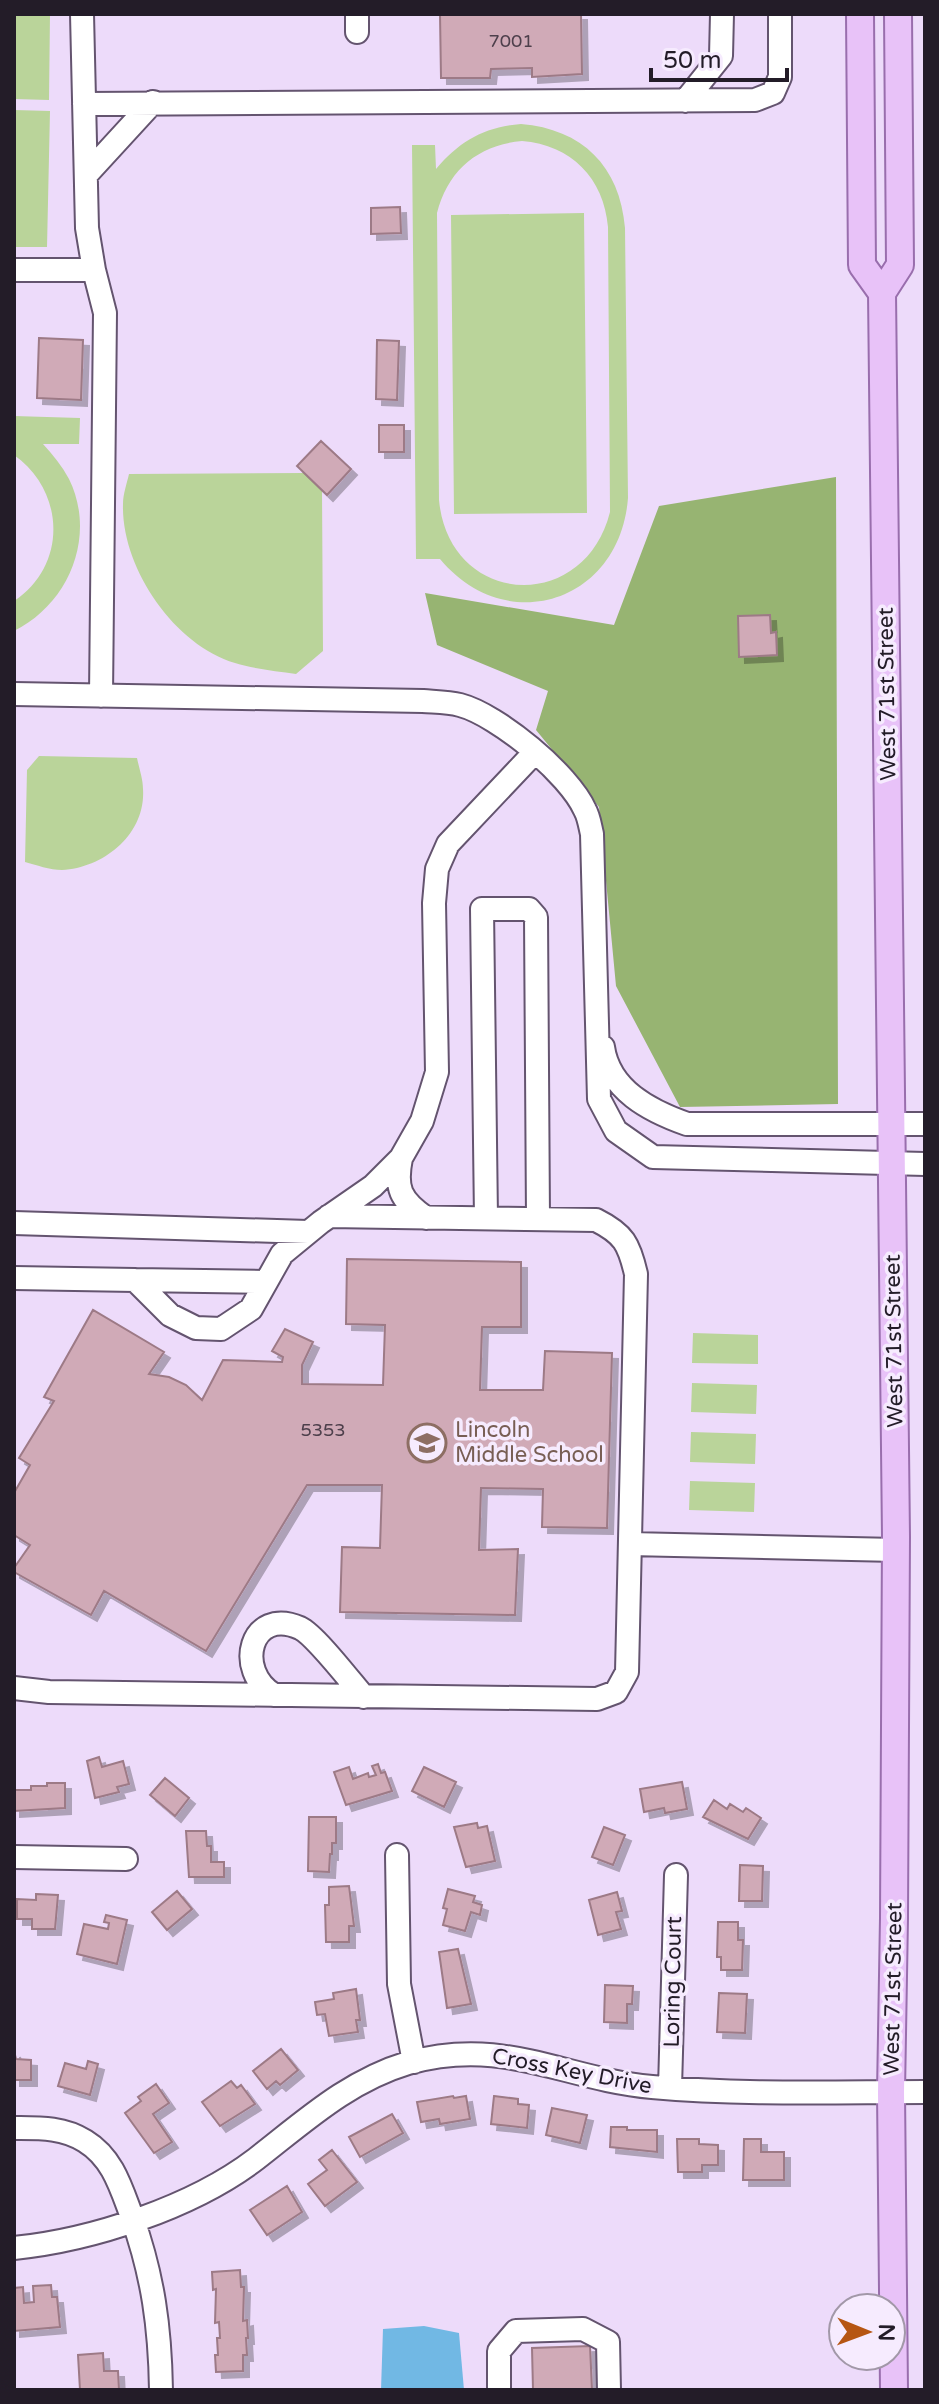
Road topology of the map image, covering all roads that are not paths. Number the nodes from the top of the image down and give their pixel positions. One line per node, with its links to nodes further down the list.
1 (82, 14): 8 (street)
2 (722, 14): 6 (street)
3 (780, 14): 6 (street)
4 (860, 14): 12 (main road)
5 (898, 14): 12 (main road, West 71st Street)
6 (685, 101): 7 (street)
7 (153, 102): 8 (street); 9 (street)
8 (84, 104): 9 (street)
9 (86, 175): 11 (street)
10 (14, 270): 11 (street)
11 (94, 270): 14 (street)
12 (882, 293): 17 (main road, West 71st Street)
13 (14, 694): 14 (street)
14 (101, 696): 15 (street)
15 (535, 752): 16 (street); 19 (street)
16 (596, 1002): 17 (street); 20 (street)
17 (892, 1124): 18 (street); 20 (main road, West 71st Street)
18 (925, 1124)
19 (401, 1158): 22 (street); 23 (street)
20 (893, 1163): 21 (street); 32 (main road, West 71st Street)
21 (925, 1164)
22 (329, 1216): 23 (street); 27 (street)
23 (426, 1218): 24 (street)
24 (486, 1218): 25 (street); 25 (street)
25 (538, 1219): 31 (street)
26 (14, 1223): 27 (street)
27 (308, 1232): 30 (street)
28 (14, 1278): 29 (street)
29 (135, 1280): 30 (street); 30 (street)
30 (265, 1282)
31 (630, 1544): 32 (street); 37 (street)
32 (896, 1550): 44 (main road, West 71st Street)
33 (251, 1664): 35 (street); 36 (street); 37 (street)
34 (14, 1688): 35 (street)
35 (233, 1695): 36 (street)
36 (274, 1695): 37 (street)
37 (364, 1697)
38 (397, 1855): 42 (street)
39 (14, 1857): 40 (street)
40 (126, 1859)
41 (676, 1875): 43 (street, Loring Court)
42 (414, 2062): 43 (street, Cross Key Drive); 47 (street, Cross Key Drive)
43 (670, 2088): 44 (street, Cross Key Drive)
44 (891, 2092): 45 (street, Cross Key Drive); 52 (main road, West 71st Street)
45 (925, 2092)
46 (14, 2128): 47 (street)
47 (133, 2220): 48 (street, Cross Key Drive); 49 (street)
48 (14, 2248)
49 (161, 2390)
50 (499, 2390): 51 (street)
51 (609, 2390)
52 (894, 2390)

